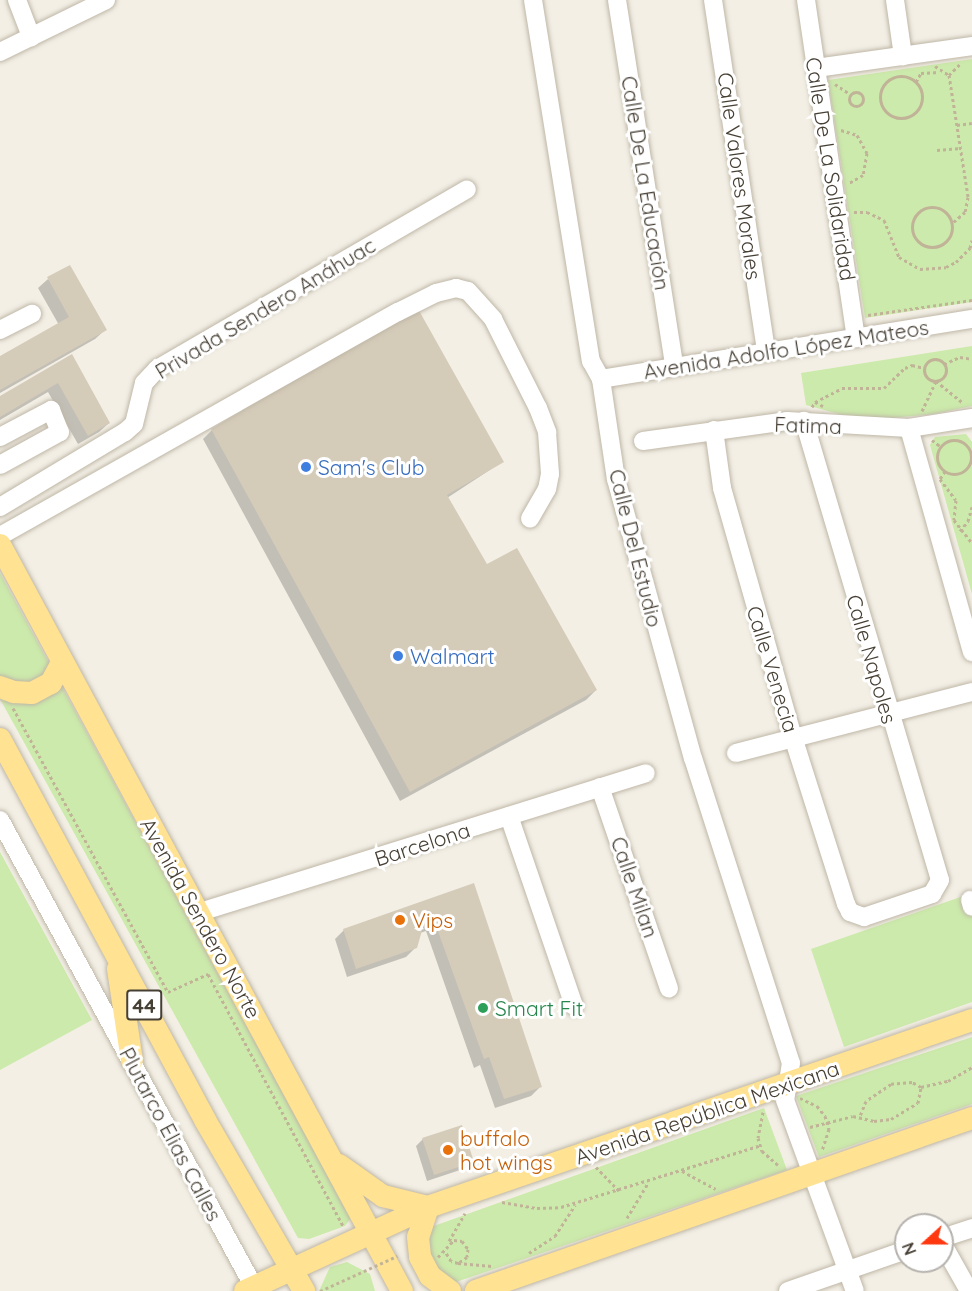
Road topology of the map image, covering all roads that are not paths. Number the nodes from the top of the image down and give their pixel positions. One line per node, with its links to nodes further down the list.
1 (17, 0): 8 (street)
2 (106, 0): 8 (street)
3 (533, 0): 20 (street, Calle Del Estudio)
4 (617, 0): 19 (street, Calle De La Educación)
5 (713, 0): 18 (street, Calle Valores Morales)
6 (806, 0): 12 (street, Calle De La Solidaridad)
7 (895, 0): 11 (street)
8 (31, 37): 10 (street)
9 (972, 46): 11 (street)
10 (0, 52)
11 (903, 56): 12 (street)
12 (816, 68): 17 (street, Calle De La Solidaridad)
13 (467, 189): 28 (street, Privada Sendero Anáhuac)
14 (32, 314): 16 (street)
15 (972, 319): 17 (street, Avenida Adolfo López Mateos)
16 (0, 330)
17 (856, 338): 18 (street, Avenida Adolfo López Mateos)
18 (766, 352): 19 (street, Avenida Adolfo López Mateos)
19 (674, 366): 20 (street, Avenida Adolfo López Mateos)
20 (601, 379): 51 (street, Calle Del Estudio)
21 (971, 418): 23 (street, Fatima)
22 (804, 421): 23 (street, Fatima); 24 (street, Fatima); 36 (street, Calle Napoles)
23 (916, 427): 32 (street)
24 (714, 430): 26 (street, Fatima); 37 (street, Calle Venecia)
25 (0, 437): 27 (street)
26 (643, 441)
27 (0, 465)
28 (0, 507)
29 (530, 519): 30 (street)
30 (0, 536)
31 (0, 545): 33 (main road, Avenida Sendero Norte)
32 (972, 652)
33 (62, 662): 34 (main road); 45 (main road, Avenida Sendero Norte)
34 (1, 687)
35 (972, 692): 36 (street)
36 (888, 713): 37 (street); 44 (street, Calle Napoles)
37 (793, 737): 39 (street); 44 (street, Calle Venecia)
38 (0, 739): 46 (main road, 44)
39 (736, 753)
40 (646, 772): 41 (street, Barcelona)
41 (600, 787): 42 (street, Barcelona); 47 (street, Calle Milan)
42 (509, 816): 45 (street, Barcelona); 48 (street)
43 (0, 820): 50 (street, Plutarco Elias Calles)
44 (846, 904)
45 (197, 913): 53 (main road, Avenida Sendero Norte)
46 (114, 949): 50 (main road); 61 (main road, 44)
47 (669, 988)
48 (574, 1005)
49 (972, 1020): 51 (main road, Avenida República Mexicana)
50 (132, 1060): 64 (street, Plutarco Elias Calles)
51 (796, 1093): 54 (street, Calle Del Estudio); 55 (main road, Avenida República Mexicana)
52 (972, 1118): 54 (main road)
53 (332, 1159): 55 (main road); 58 (main road, Avenida Sendero Norte)
54 (814, 1165): 62 (street, Calle Del Estudio); 63 (main road)
55 (428, 1207): 58 (main road, Avenida República Mexicana); 67 (main road)
56 (972, 1228): 57 (street)
57 (954, 1234)
58 (361, 1238): 61 (main road, Avenida República Mexicana); 66 (main road, Avenida Sendero Norte)
59 (894, 1254): 62 (street)
60 (954, 1264): 71 (street)
61 (293, 1269): 64 (main road, Avenida República Mexicana); 65 (main road, 44)
62 (844, 1270): 69 (street); 70 (street, Calle Del Estudio)
63 (512, 1278): 68 (main road)
64 (251, 1289)
65 (304, 1291)
66 (402, 1291)
67 (450, 1291)
68 (476, 1291)
69 (788, 1291)
70 (855, 1291)
71 (969, 1291)

